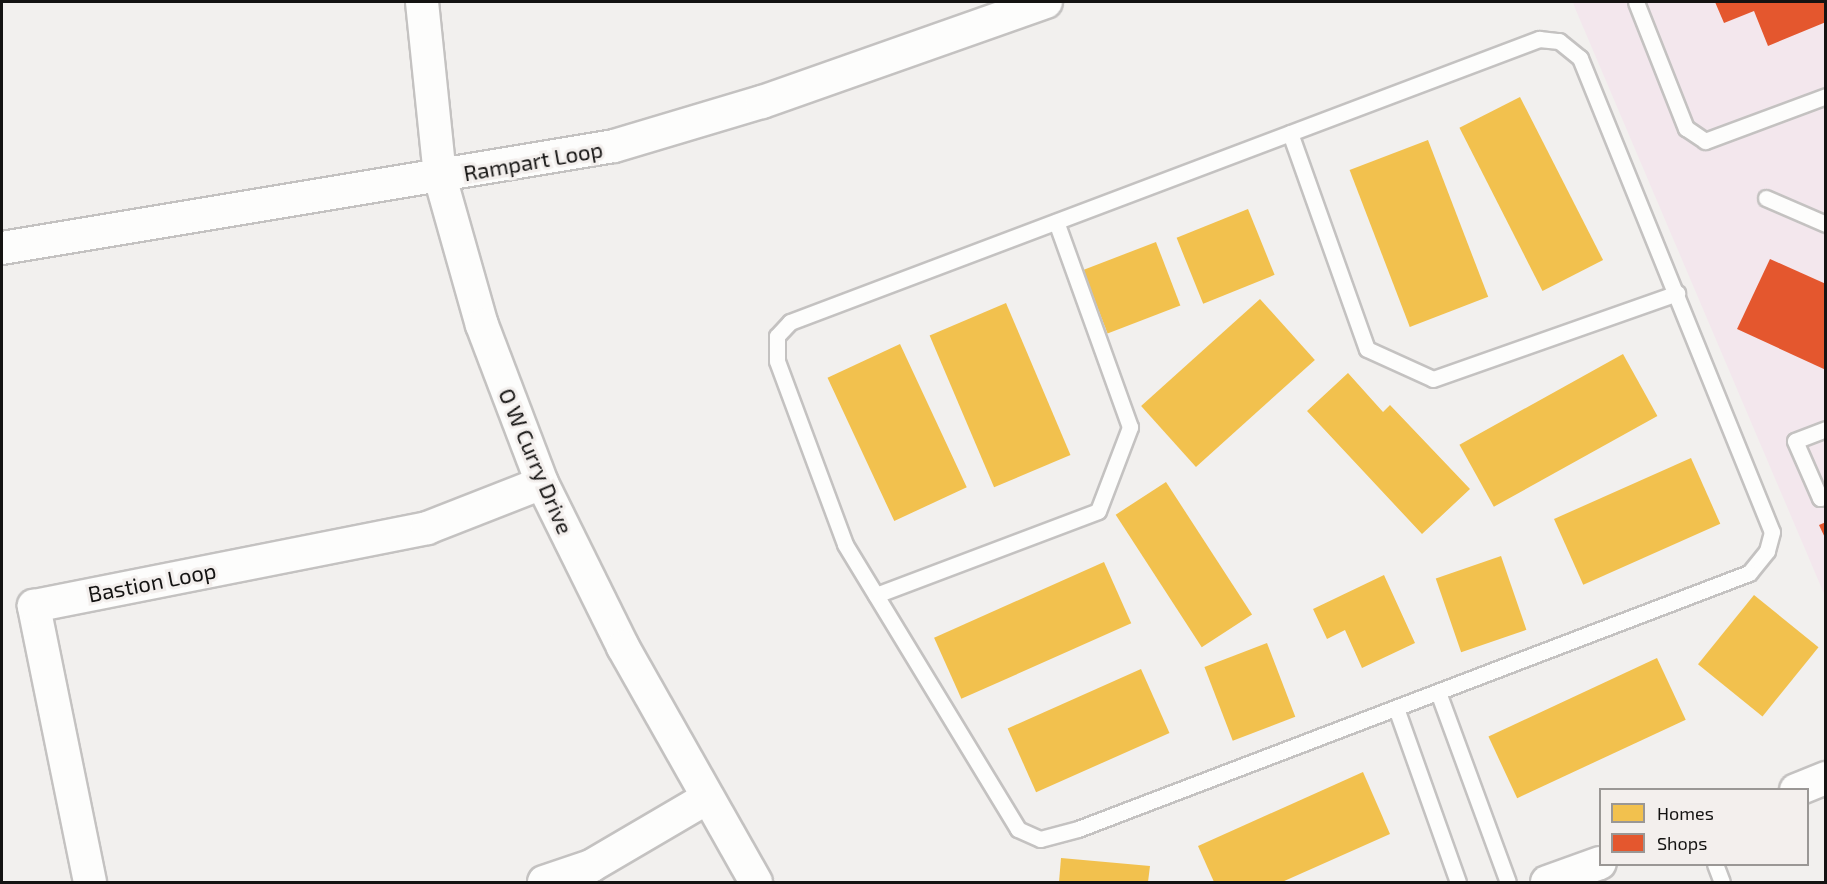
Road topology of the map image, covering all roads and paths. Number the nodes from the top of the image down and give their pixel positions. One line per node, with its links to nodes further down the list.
1 (422, 2): 6 (street, O W Curry Drive)
2 (1046, 2): 6 (street, Rampart Loop)
3 (1636, 2): 4 (lane)
4 (1826, 96)
5 (1290, 133): 8 (lane); 11 (lane); 11 (lane)
6 (440, 177): 10 (street, Rampart Loop); 13 (street, O W Curry Drive)
7 (1766, 198): 9 (lane)
8 (1056, 222): 15 (lane); 15 (lane)
9 (1826, 224)
10 (2, 248)
11 (1677, 293): 16 (lane)
12 (1826, 429): 14 (lane)
13 (542, 483): 20 (street, O W Curry Drive); 23 (street, Bastion Loop)
14 (1826, 496)
15 (876, 595): 17 (lane)
16 (1438, 692): 17 (lane); 27 (lane)
17 (1396, 708): 26 (lane)
18 (1826, 778): 19 (street)
19 (1799, 788)
20 (707, 798): 24 (street); 25 (street, O W Curry Drive)
21 (1599, 863): 28 (street)
22 (1716, 866): 29 (lane)
23 (90, 882)
24 (544, 882)
25 (756, 882)
26 (1458, 882)
27 (1508, 882)
28 (1547, 882)
29 (1722, 882)

